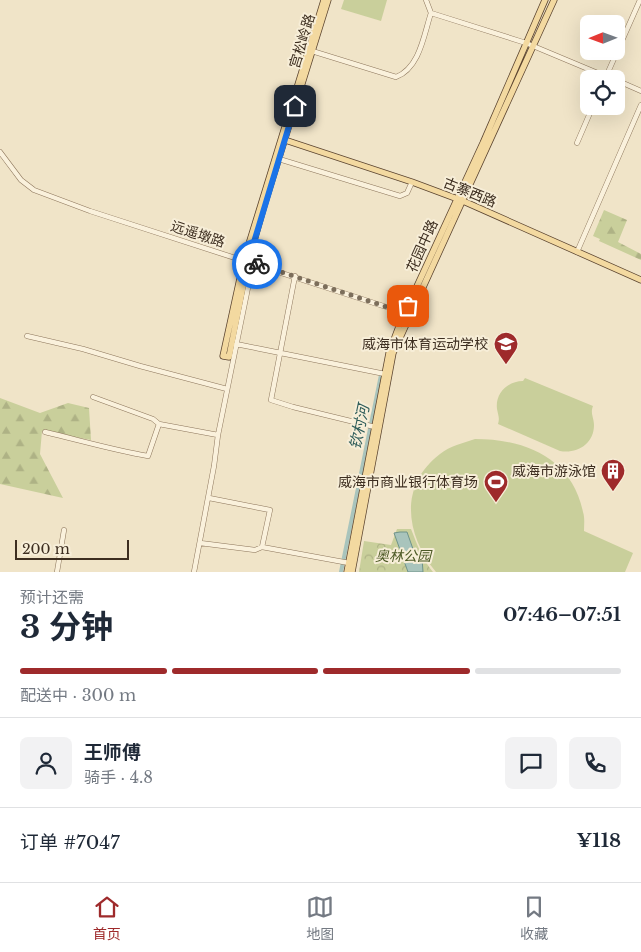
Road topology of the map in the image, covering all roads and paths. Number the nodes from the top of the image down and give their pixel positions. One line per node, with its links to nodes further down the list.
1 (324, 0): 24 (main road)
2 (328, 0): 10 (main road, 宫松岭路)
3 (426, 0): 7 (street)
4 (545, 0): 8 (main road, 花园中路)
5 (554, 0): 9 (main road)
6 (640, 0): 12 (street)
7 (431, 13): 8 (street); 10 (street)
8 (526, 43): 9 (street); 22 (main road, 花园中路)
9 (534, 46): 11 (street); 22 (main road)
10 (312, 51): 17 (main road, 宫松岭路)
11 (590, 70)
12 (609, 70)
13 (625, 84): 14 (street)
14 (641, 91)
15 (641, 105): 23 (street)
16 (589, 115): 18 (street)
17 (285, 140): 20 (main road, 宫松岭路); 21 (main road, 古寨西路)
18 (577, 144)
19 (0, 152): 24 (street, 远遥墩路)
20 (279, 159): 21 (street); 24 (main road, 宫松岭路)
21 (412, 182): 22 (main road, 古寨西路)
22 (460, 200): 23 (main road, 古寨西路); 27 (main road, 花园中路); 46 (main road)
23 (577, 252): 26 (main road, 古寨西路)
24 (248, 262): 24 (main road); 25 (street, 远遥墩路); 29 (street)
25 (295, 276): 27 (street, 远遥墩路); 30 (street)
26 (641, 280)
27 (405, 313): 31 (main road, 花园中路)
28 (26, 336): 32 (street)
29 (236, 344): 30 (street); 32 (street)
30 (281, 353): 31 (street); 35 (street)
31 (385, 374): 35 (main road, 花园中路)
32 (228, 388): 37 (street)
33 (94, 397): 34 (street)
34 (159, 424): 36 (street); 37 (street)
35 (372, 427): 42 (main road, 花园中路)
36 (45, 432)
37 (218, 435): 38 (street)
38 (209, 498): 40 (street); 41 (street)
39 (64, 530): 43 (street)
40 (200, 543): 41 (street); 44 (street)
41 (262, 547): 42 (street)
42 (347, 563): 45 (main road, 花园中路)
43 (57, 572)
44 (194, 572)
45 (347, 572)
46 (352, 572)

